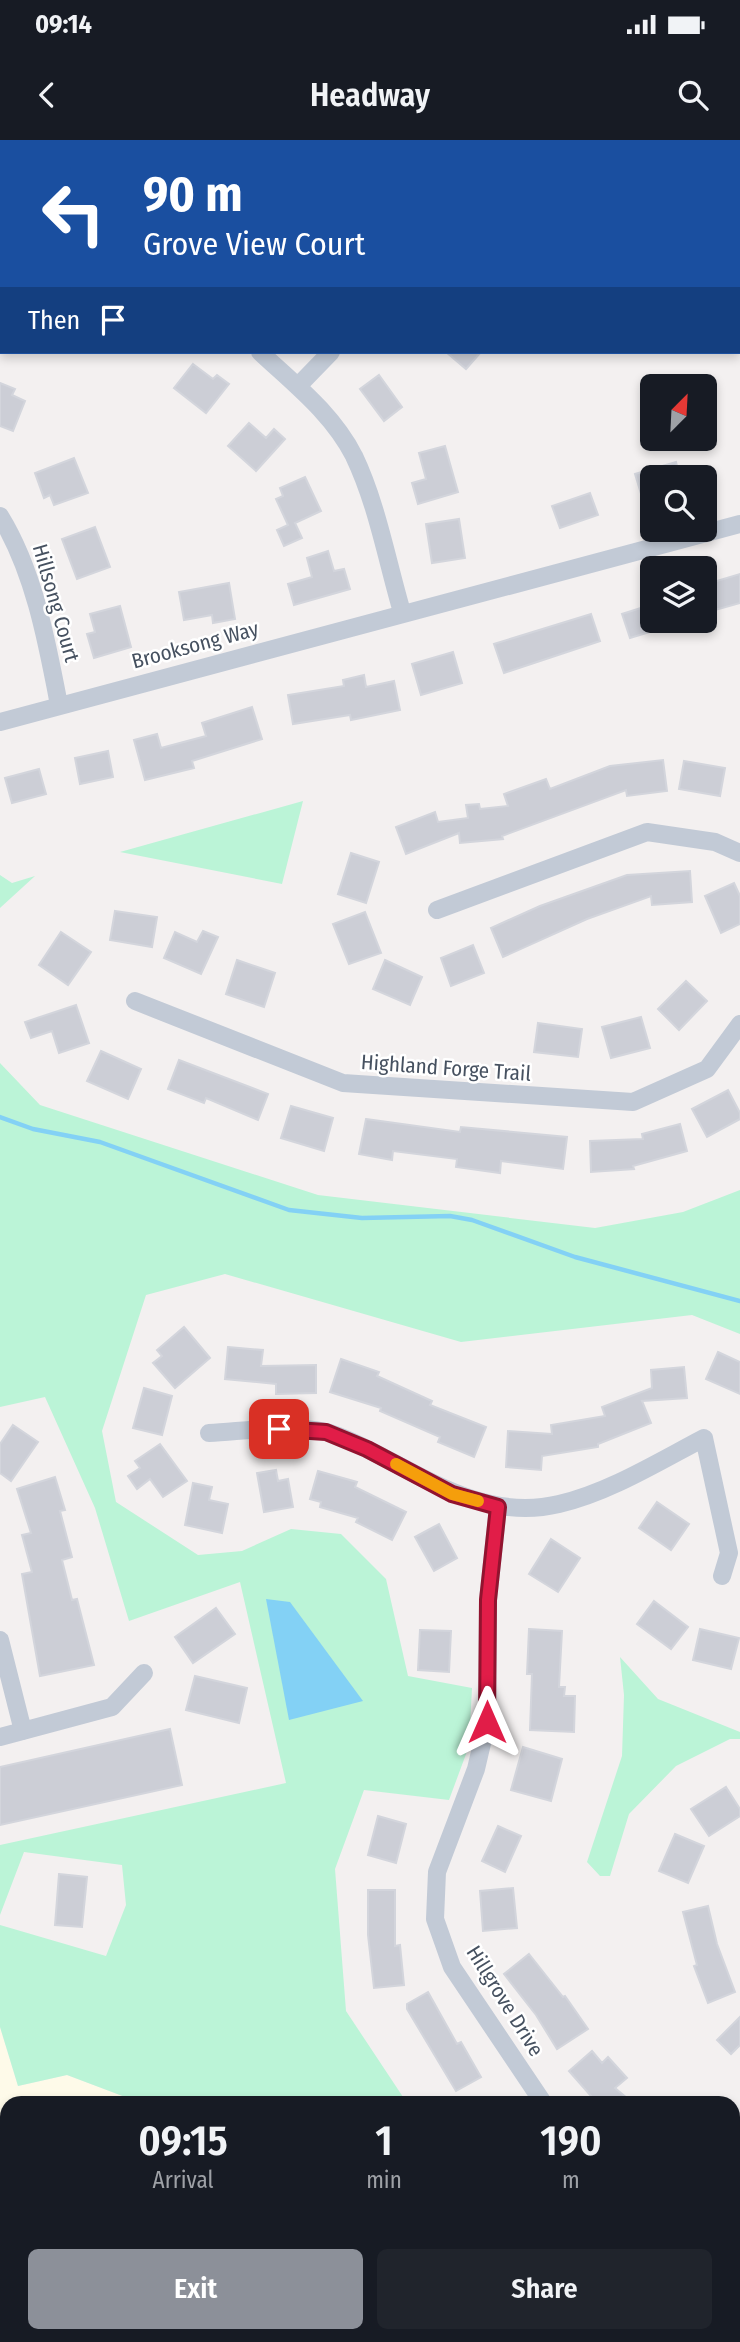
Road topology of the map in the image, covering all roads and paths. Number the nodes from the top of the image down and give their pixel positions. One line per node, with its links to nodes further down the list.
1 (262, 354): 3 (street)
2 (329, 354): 3 (street)
3 (299, 385): 6 (street)
4 (0, 516): 7 (street, Hillsong Court)
5 (740, 524): 6 (street, Brooksong Way)
6 (402, 612): 7 (street, Brooksong Way)
7 (59, 705): 8 (street, Brooksong Way)
8 (0, 722)
9 (740, 853): 10 (street)
10 (438, 910)
11 (135, 1001): 12 (street, Highland Forge Trail)
12 (740, 1024)
13 (209, 1433): 14 (street)
14 (498, 1507): 15 (street); 20 (street, Hillgrove Drive)
15 (722, 1576)
16 (0, 1640): 18 (street)
17 (144, 1673): 18 (street)
18 (23, 1731): 19 (street)
19 (0, 1737)
20 (539, 2096)

